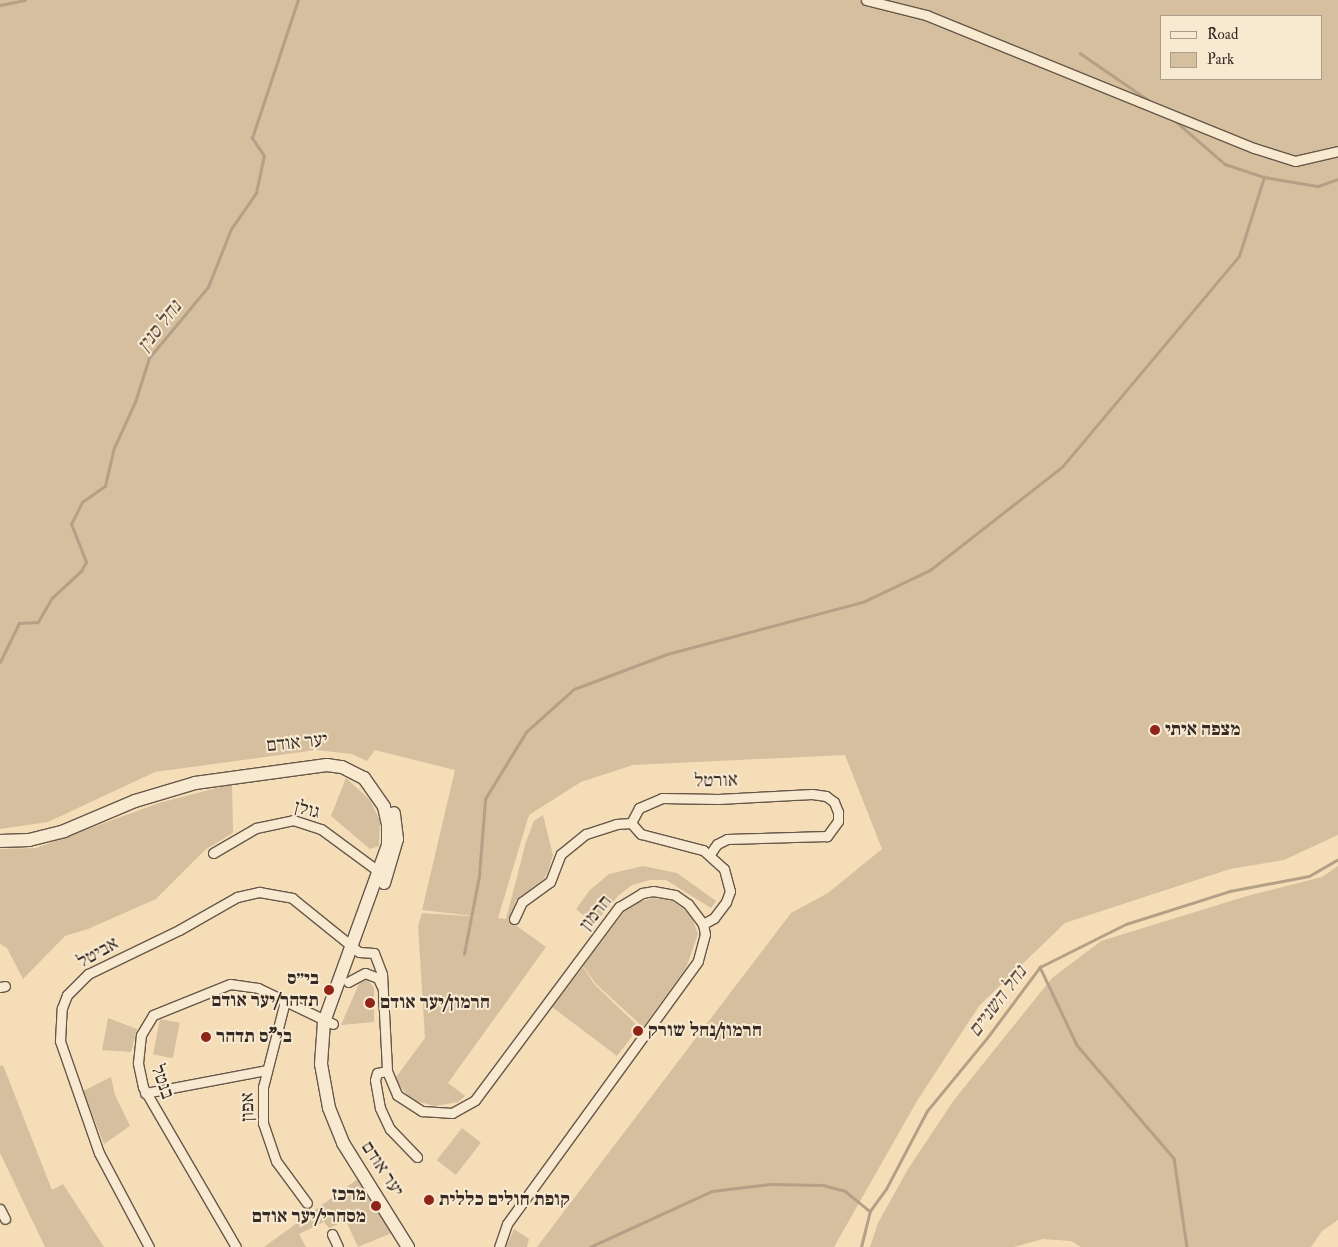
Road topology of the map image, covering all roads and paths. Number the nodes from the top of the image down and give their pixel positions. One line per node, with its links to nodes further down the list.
1 (866, 0): 2 (street)
2 (1338, 151)
3 (631, 823): 7 (street); 7 (street, אורטל); 9 (street)
4 (0, 837): 8 (street, יער אודם)
5 (0, 841): 8 (street, יער אודם)
6 (213, 852): 8 (street, גולן)
7 (710, 854): 10 (street)
8 (383, 874): 11 (street, יער אודם)
9 (514, 919)
10 (703, 924): 17 (street, חרמון); 28 (street)
11 (356, 950): 12 (street, יער אודם); 13 (street, חרמון); 15 (street, יער אודם); 24 (street, אביטל)
12 (348, 982): 13 (street); 15 (street, יער אודם)
13 (382, 987): 17 (street, חרמון)
14 (284, 1001): 15 (street, בנטל); 16 (street, אפון); 18 (street, בנטל)
15 (328, 1023): 27 (street, יער אודם)
16 (267, 1070): 18 (street); 20 (street, אפון)
17 (387, 1071): 19 (street)
18 (145, 1093): 25 (street, בנטל)
19 (417, 1157)
20 (307, 1203)
21 (0, 1209): 22 (street)
22 (5, 1219)
23 (332, 1234): 26 (street)
24 (150, 1247)
25 (236, 1247)
26 (338, 1247)
27 (408, 1247)
28 (499, 1247)

